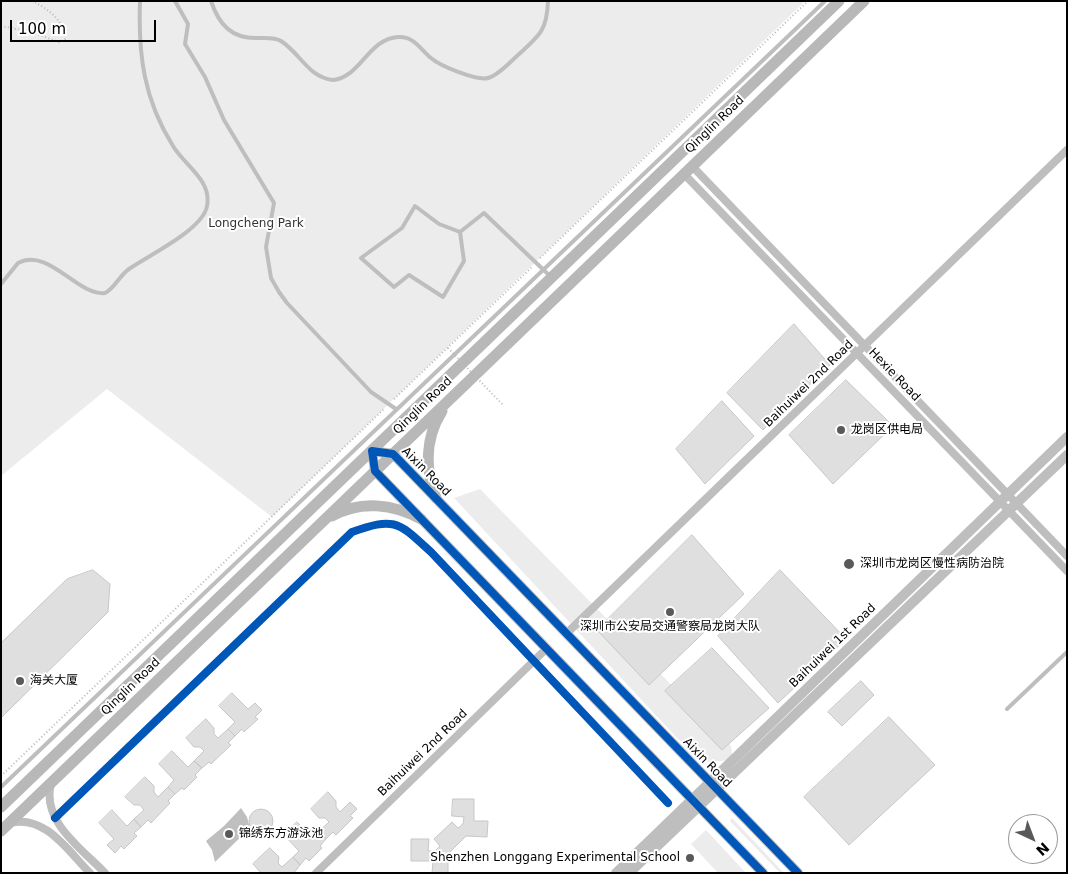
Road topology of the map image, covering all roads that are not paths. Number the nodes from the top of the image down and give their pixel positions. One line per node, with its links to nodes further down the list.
1 (140, 1): 12 (lane)
2 (175, 1): 16 (lane)
3 (211, 1): 4 (lane)
4 (548, 1)
5 (825, 1): 11 (lane)
6 (839, 1): 11 (main road, Qinglin Road)
7 (864, 1): 9 (main road, Qinglin Road)
8 (1067, 150): 13 (street, Baihuiwei 2nd Road)
9 (688, 170): 13 (street, Hexie Road); 14 (street, Hexie Road); 15 (main road, Qinglin Road)
10 (460, 232): 10 (lane); 11 (lane)
11 (548, 274): 16 (lane); 18 (main road, Qinglin Road)
12 (1, 284)
13 (865, 346): 14 (street, Baihuiwei 2nd Road); 23 (street, Hexie Road)
14 (857, 353): 23 (street, Hexie Road); 29 (street, Baihuiwei 2nd Road)
15 (450, 399): 19 (main road, Qinglin Road); 22 (main road)
16 (396, 409): 35 (lane)
17 (1067, 437): 23 (street, Baihuiwei 1st Road)
18 (372, 450): 19 (street, Aixin Road); 21 (street); 37 (main road, Qinglin Road)
19 (393, 454): 21 (main road, Qinglin Road); 22 (street, Aixin Road)
20 (1067, 455): 24 (street, Baihuiwei 1st Road)
21 (375, 471): 25 (street); 26 (main road, Qinglin Road)
22 (436, 498): 29 (street, Aixin Road)
23 (1004, 498): 24 (street, Hexie Road); 34 (street, Baihuiwei 1st Road)
24 (1013, 507): 27 (street, Hexie Road); 28 (street, Hexie Road); 34 (street, Baihuiwei 1st Road)
25 (421, 519): 26 (main road); 30 (street)
26 (322, 522): 33 (main road, Qinglin Road)
27 (1067, 556)
28 (1067, 571)
29 (567, 633): 34 (street, Aixin Road)
30 (546, 649): 36 (street); 41 (street, Baihuiwei 2nd Road)
31 (1067, 652): 32 (lane)
32 (1007, 709)
33 (51, 783): 38 (main road, Qinglin Road); 40 (street)
34 (713, 785): 36 (street, Baihuiwei 1st Road); 45 (street, Aixin Road)
35 (1, 787)
36 (695, 803): 42 (street, Baihuiwei 1st Road); 43 (street, Baihuiwei 1st Road); 44 (street)
37 (1, 807)
38 (5, 827): 39 (street)
39 (90, 873)
40 (105, 873)
41 (316, 873)
42 (616, 873)
43 (629, 873)
44 (763, 873)
45 (798, 873)

